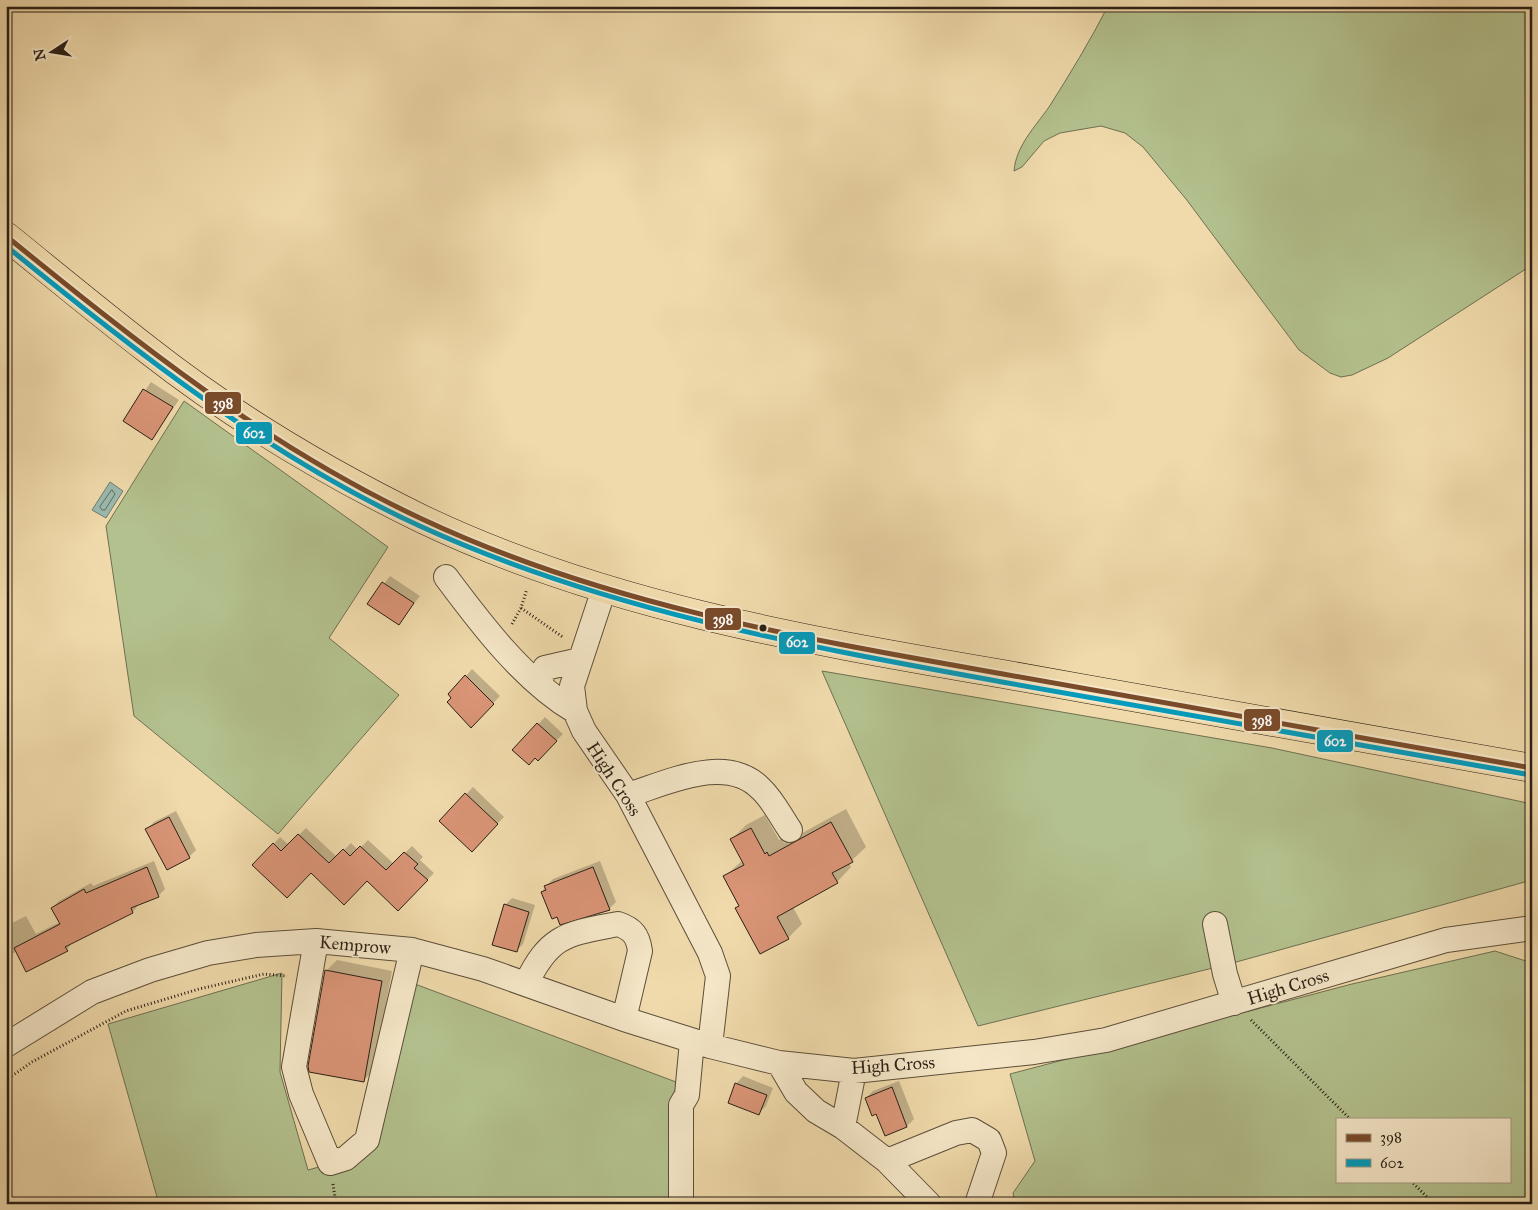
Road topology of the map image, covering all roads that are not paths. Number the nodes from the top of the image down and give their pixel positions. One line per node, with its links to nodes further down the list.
1 (6, 236): 3 (main road)
2 (446, 577): 5 (street)
3 (604, 589): 4 (street, High Cross); 7 (main road)
4 (582, 656): 5 (street); 6 (street, High Cross)
5 (539, 684): 6 (street)
6 (575, 711): 8 (street, High Cross)
7 (1532, 768)
8 (628, 795): 9 (street); 17 (street, High Cross)
9 (790, 830)
10 (1215, 924): 15 (street)
11 (1532, 928): 15 (street, High Cross)
12 (316, 941): 13 (street, Kemprow); 13 (street); 18 (street, Kemprow)
13 (412, 950): 14 (street, Kemprow)
14 (526, 984): 16 (street, Kemprow); 16 (street)
15 (1234, 1003): 20 (street, High Cross)
16 (624, 1019): 17 (street, Kemprow)
17 (701, 1044): 19 (street, High Cross); 24 (street)
18 (6, 1045)
19 (779, 1063): 20 (street, High Cross); 21 (street)
20 (854, 1070): 21 (street)
21 (843, 1127): 22 (street)
22 (887, 1161): 23 (street); 25 (street)
23 (922, 1201)
24 (681, 1204)
25 (977, 1204)

